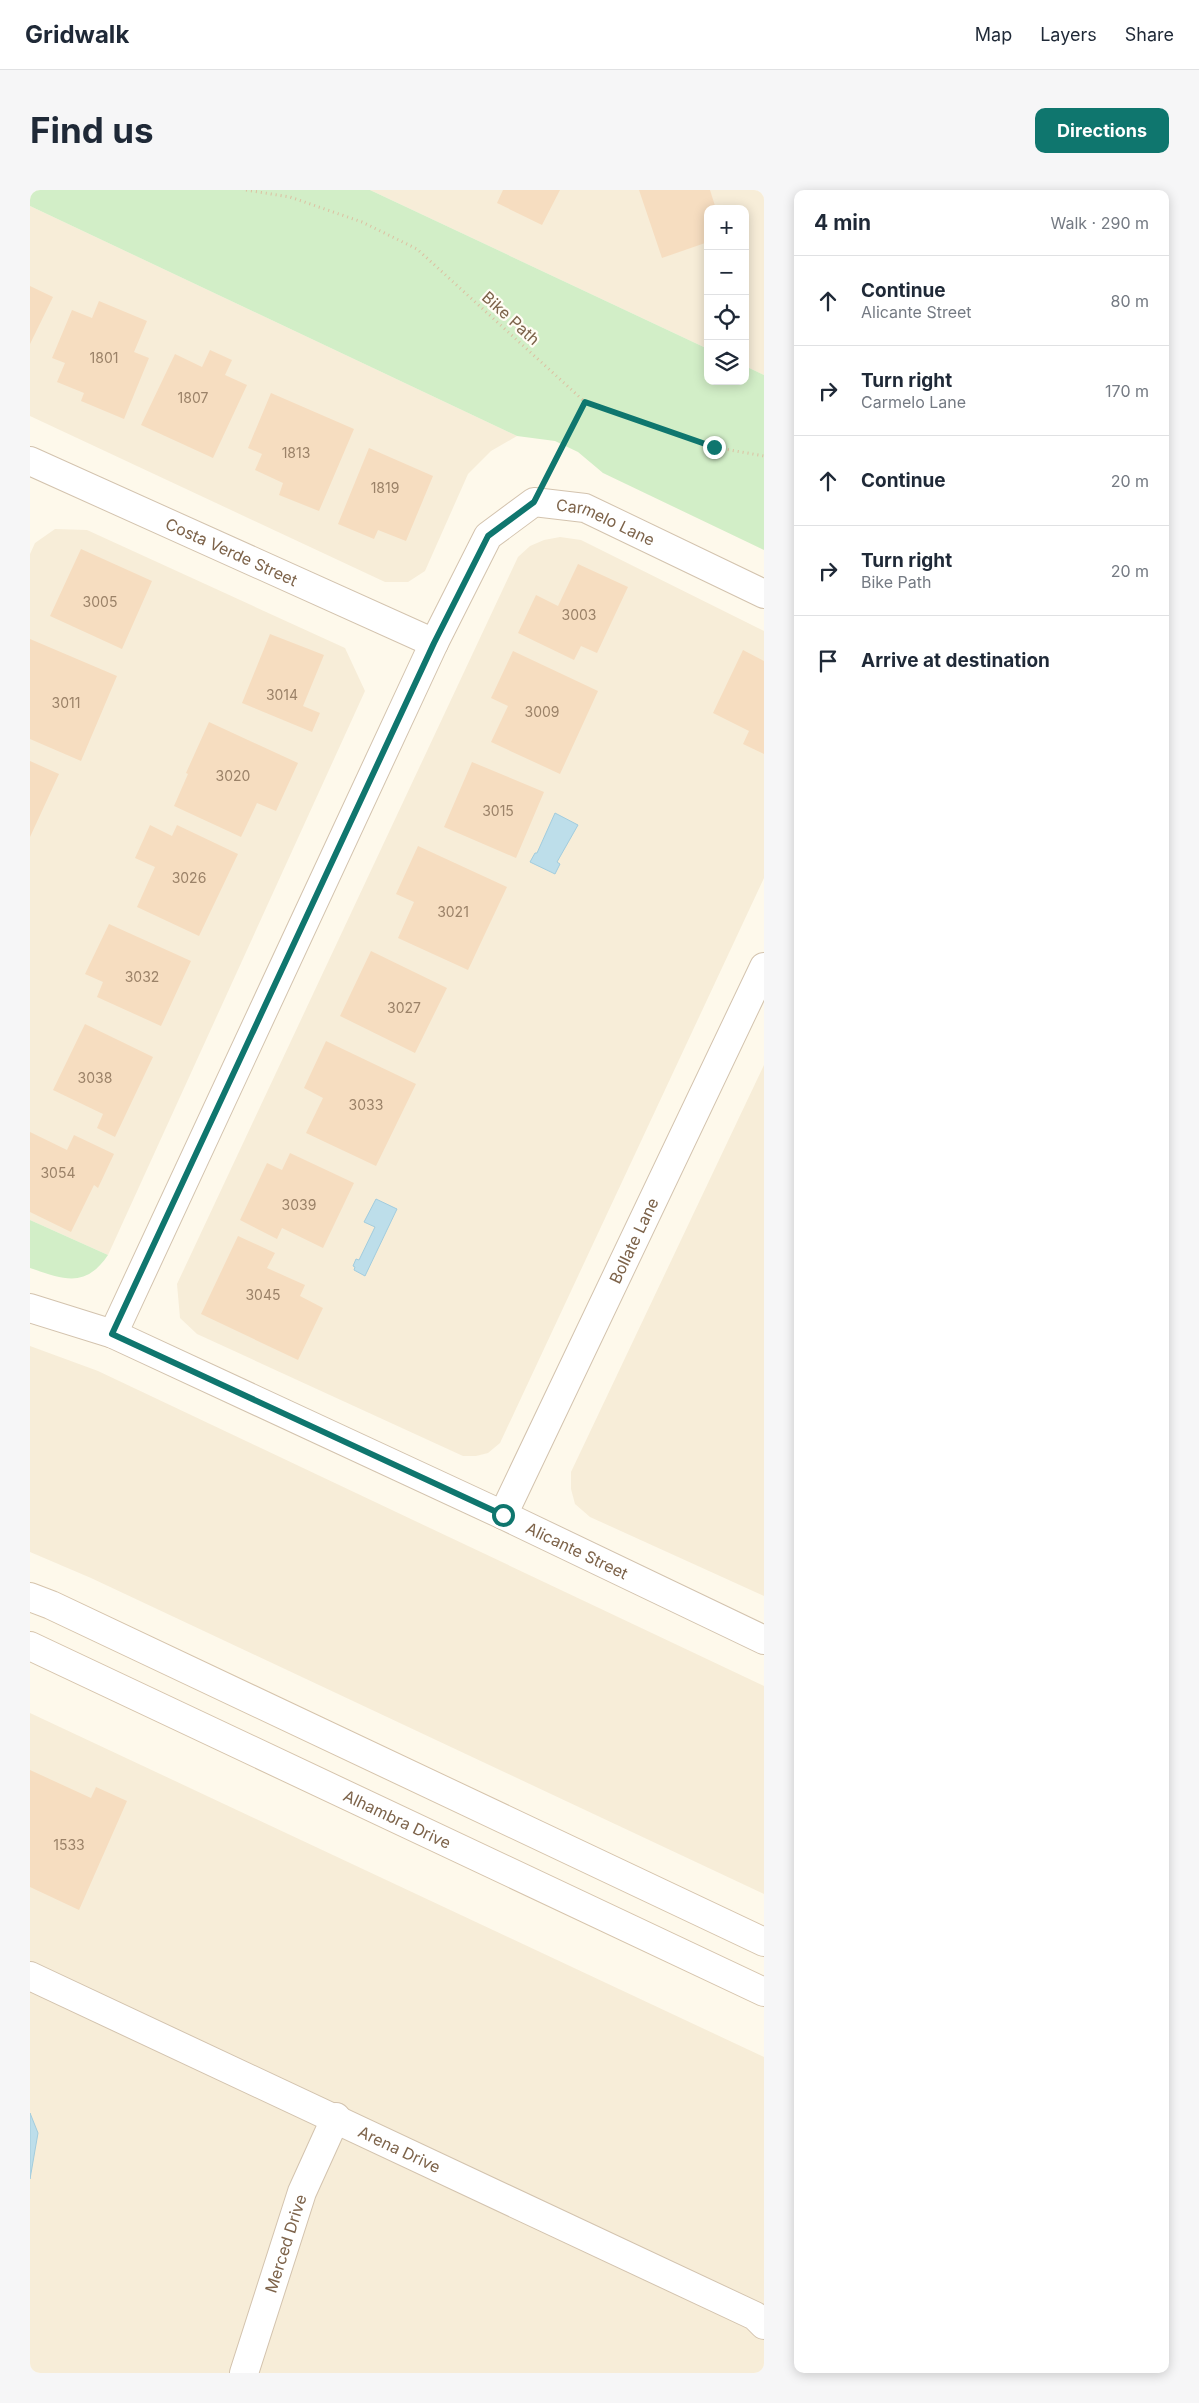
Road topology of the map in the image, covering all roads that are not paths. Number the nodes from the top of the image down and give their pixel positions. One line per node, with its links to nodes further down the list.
1 (31, 465): 3 (street, Costa Verde Street)
2 (764, 594): 3 (street, Carmelo Lane)
3 (434, 643): 6 (street, Carmelo Lane)
4 (764, 967): 7 (street, Bollate Lane)
5 (30, 1308): 6 (street, Alicante Street)
6 (112, 1334): 7 (street, Alicante Street)
7 (503, 1515): 9 (street, Alicante Street)
8 (30, 1597): 11 (street)
9 (764, 1640)
10 (30, 1646): 13 (street, Alhambra Drive)
11 (764, 1942)
12 (30, 1976): 14 (street, Arena Drive)
13 (764, 1992)
14 (336, 2117): 15 (street, Arena Drive); 16 (street, Merced Drive)
15 (764, 2325)
16 (244, 2373)

